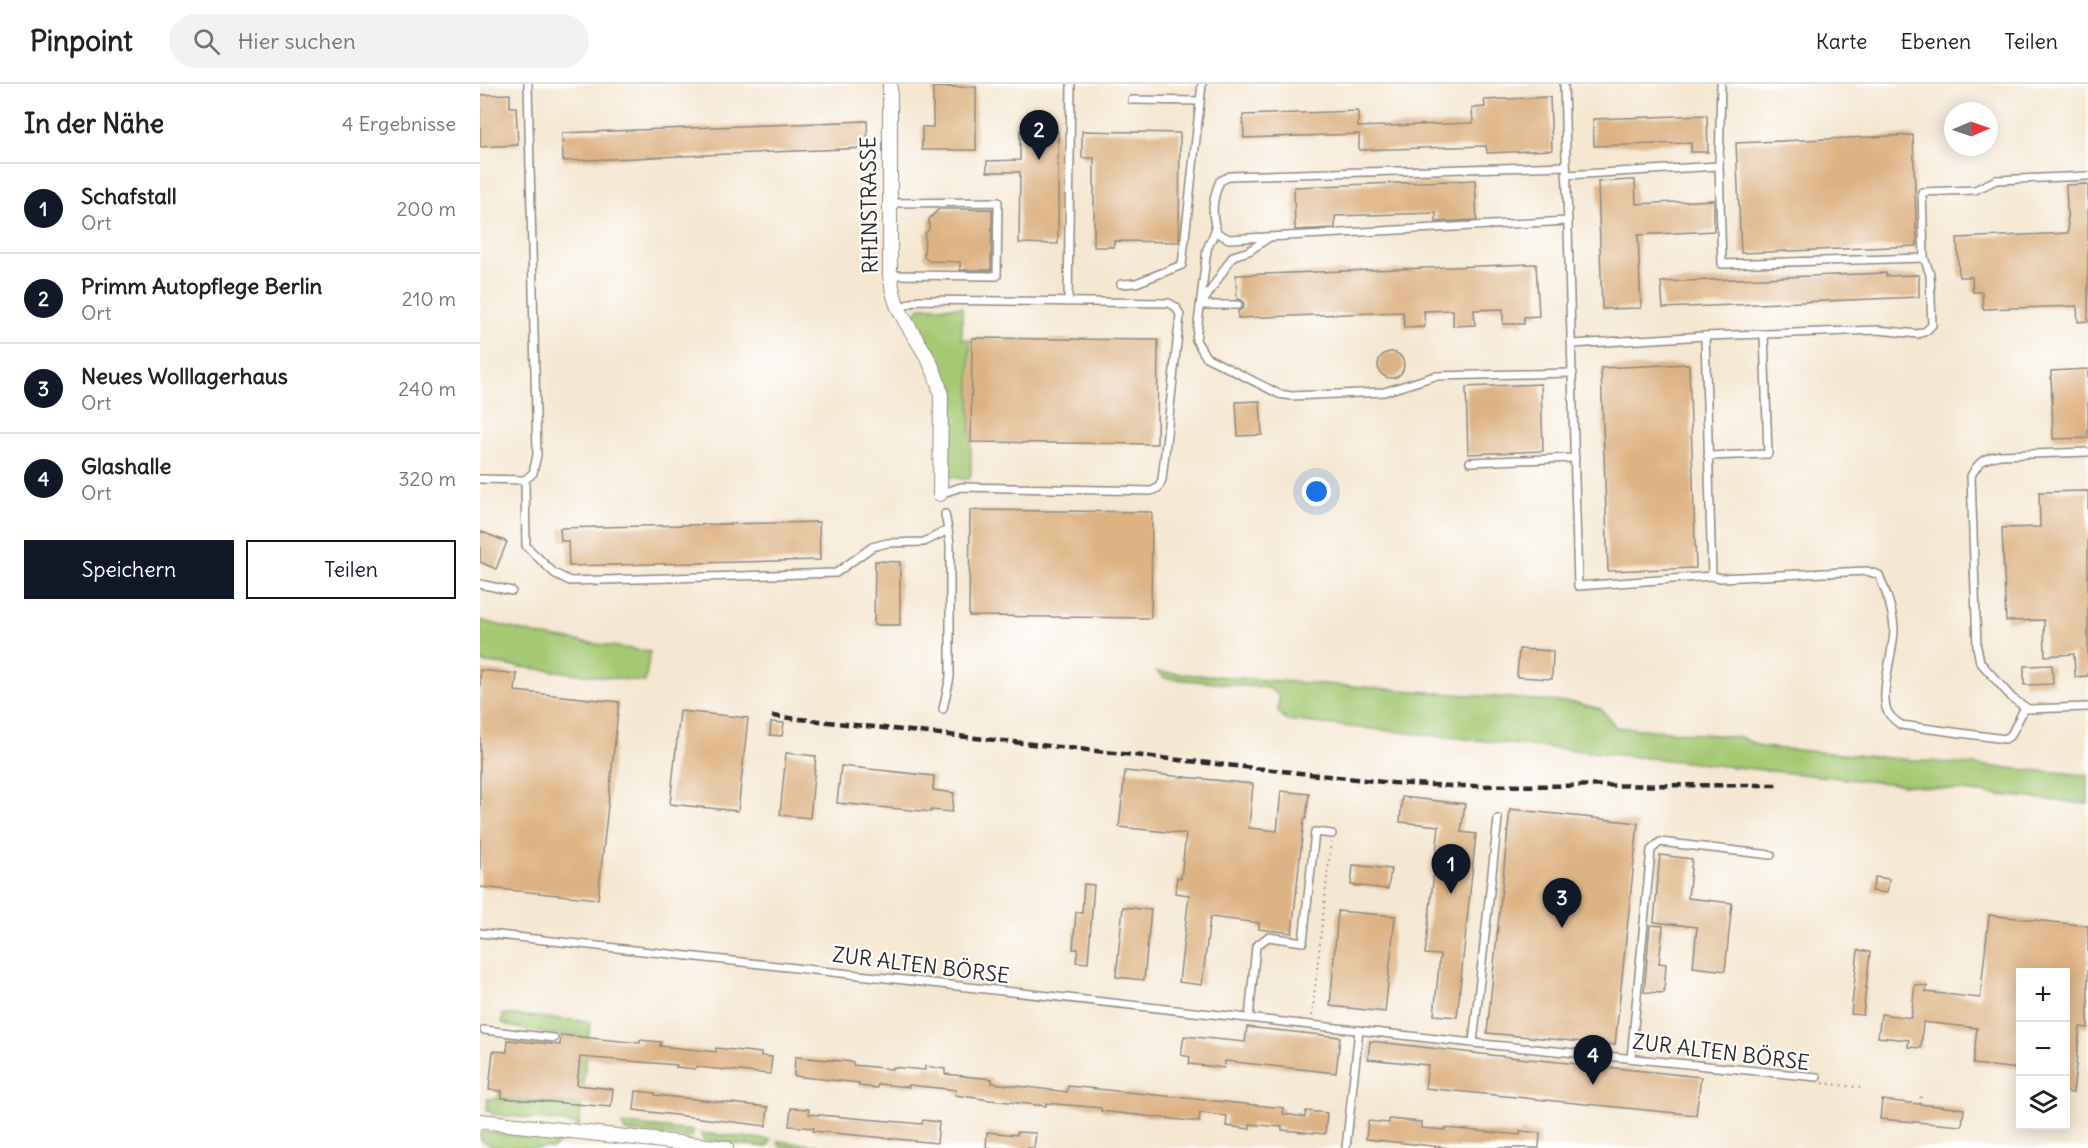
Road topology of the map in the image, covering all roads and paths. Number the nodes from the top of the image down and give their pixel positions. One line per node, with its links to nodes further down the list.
1 (528, 84): 33 (lane)
2 (890, 84): 13 (street, RHINSTRASSE)
3 (1071, 84): 20 (lane)
4 (1202, 84): 8 (lane)
5 (1564, 84): 9 (lane)
6 (1721, 84): 10 (lane)
7 (1132, 100): 8 (lane)
8 (1200, 101): 19 (lane)
9 (1566, 166): 11 (lane); 15 (lane)
10 (1719, 166): 11 (lane); 17 (lane)
11 (1566, 175): 14 (lane)
12 (2088, 176): 17 (lane)
13 (889, 203): 18 (street, RHINSTRASSE); 18 (lane)
14 (1568, 221): 16 (lane); 26 (lane)
15 (1216, 230): 16 (lane); 21 (lane)
16 (1270, 237): 21 (lane)
17 (1924, 258): 24 (lane)
18 (890, 275): 23 (street, RHINSTRASSE)
19 (1121, 284)
20 (1068, 302): 23 (lane); 34 (lane)
21 (1200, 305): 22 (lane); 27 (lane)
22 (1238, 305)
23 (899, 309): 34 (street, RHINSTRASSE)
24 (1764, 334): 25 (lane); 29 (lane)
25 (1704, 336): 26 (lane); 29 (lane)
26 (1572, 345): 27 (lane)
27 (1573, 373): 30 (lane)
28 (2088, 452): 40 (lane)
29 (1708, 456): 37 (lane)
30 (1575, 458): 31 (lane); 37 (lane)
31 (1470, 462)
32 (480, 480): 33 (lane)
33 (525, 480): 36 (lane)
34 (940, 494)
35 (945, 514): 36 (lane)
36 (948, 530): 42 (lane)
37 (1712, 576): 40 (lane)
38 (480, 584): 39 (lane)
39 (512, 591)
40 (2025, 707): 41 (lane)
41 (2088, 707)
42 (943, 709)
43 (1498, 819): 52 (lane)
44 (1332, 834): 47 (lane); 48 (path)
45 (1770, 855): 53 (lane)
46 (480, 933): 47 (lane, ZUR ALTEN BÖRSE)
47 (1249, 1018): 48 (lane, ZUR ALTEN BÖRSE)
48 (1311, 1024): 50 (lane, ZUR ALTEN BÖRSE)
49 (484, 1030): 51 (lane)
50 (1359, 1030): 52 (lane, ZUR ALTEN BÖRSE); 60 (lane)
51 (555, 1038)
52 (1473, 1043): 53 (lane, ZUR ALTEN BÖRSE)
53 (1631, 1058): 54 (lane, ZUR ALTEN BÖRSE)
54 (1817, 1077): 55 (path, ZUR ALTEN BÖRSE)
55 (1862, 1088)
56 (1921, 1094): 57 (path)
57 (1920, 1104)
58 (480, 1121): 59 (street)
59 (726, 1148)
60 (1346, 1148)

